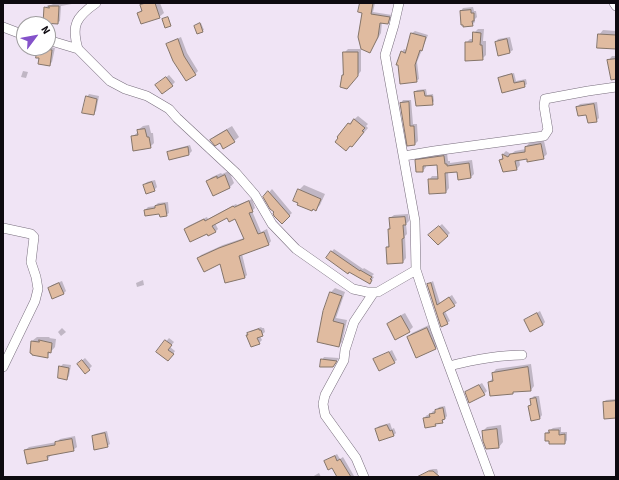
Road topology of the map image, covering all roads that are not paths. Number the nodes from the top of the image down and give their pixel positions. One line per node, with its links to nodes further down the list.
1 (96, 3): 8 (street)
2 (399, 3): 10 (street)
3 (614, 3): 4 (street)
4 (616, 6)
5 (3, 28): 6 (street)
6 (16, 32)
7 (56, 42): 8 (street)
8 (78, 49): 13 (street)
9 (616, 87): 10 (street)
10 (404, 156): 12 (street)
11 (3, 228): 16 (street)
12 (416, 270): 13 (street); 15 (street)
13 (374, 292): 17 (street)
14 (522, 355): 15 (street)
15 (449, 366): 18 (street)
16 (3, 367)
17 (364, 477)
18 (490, 477)

